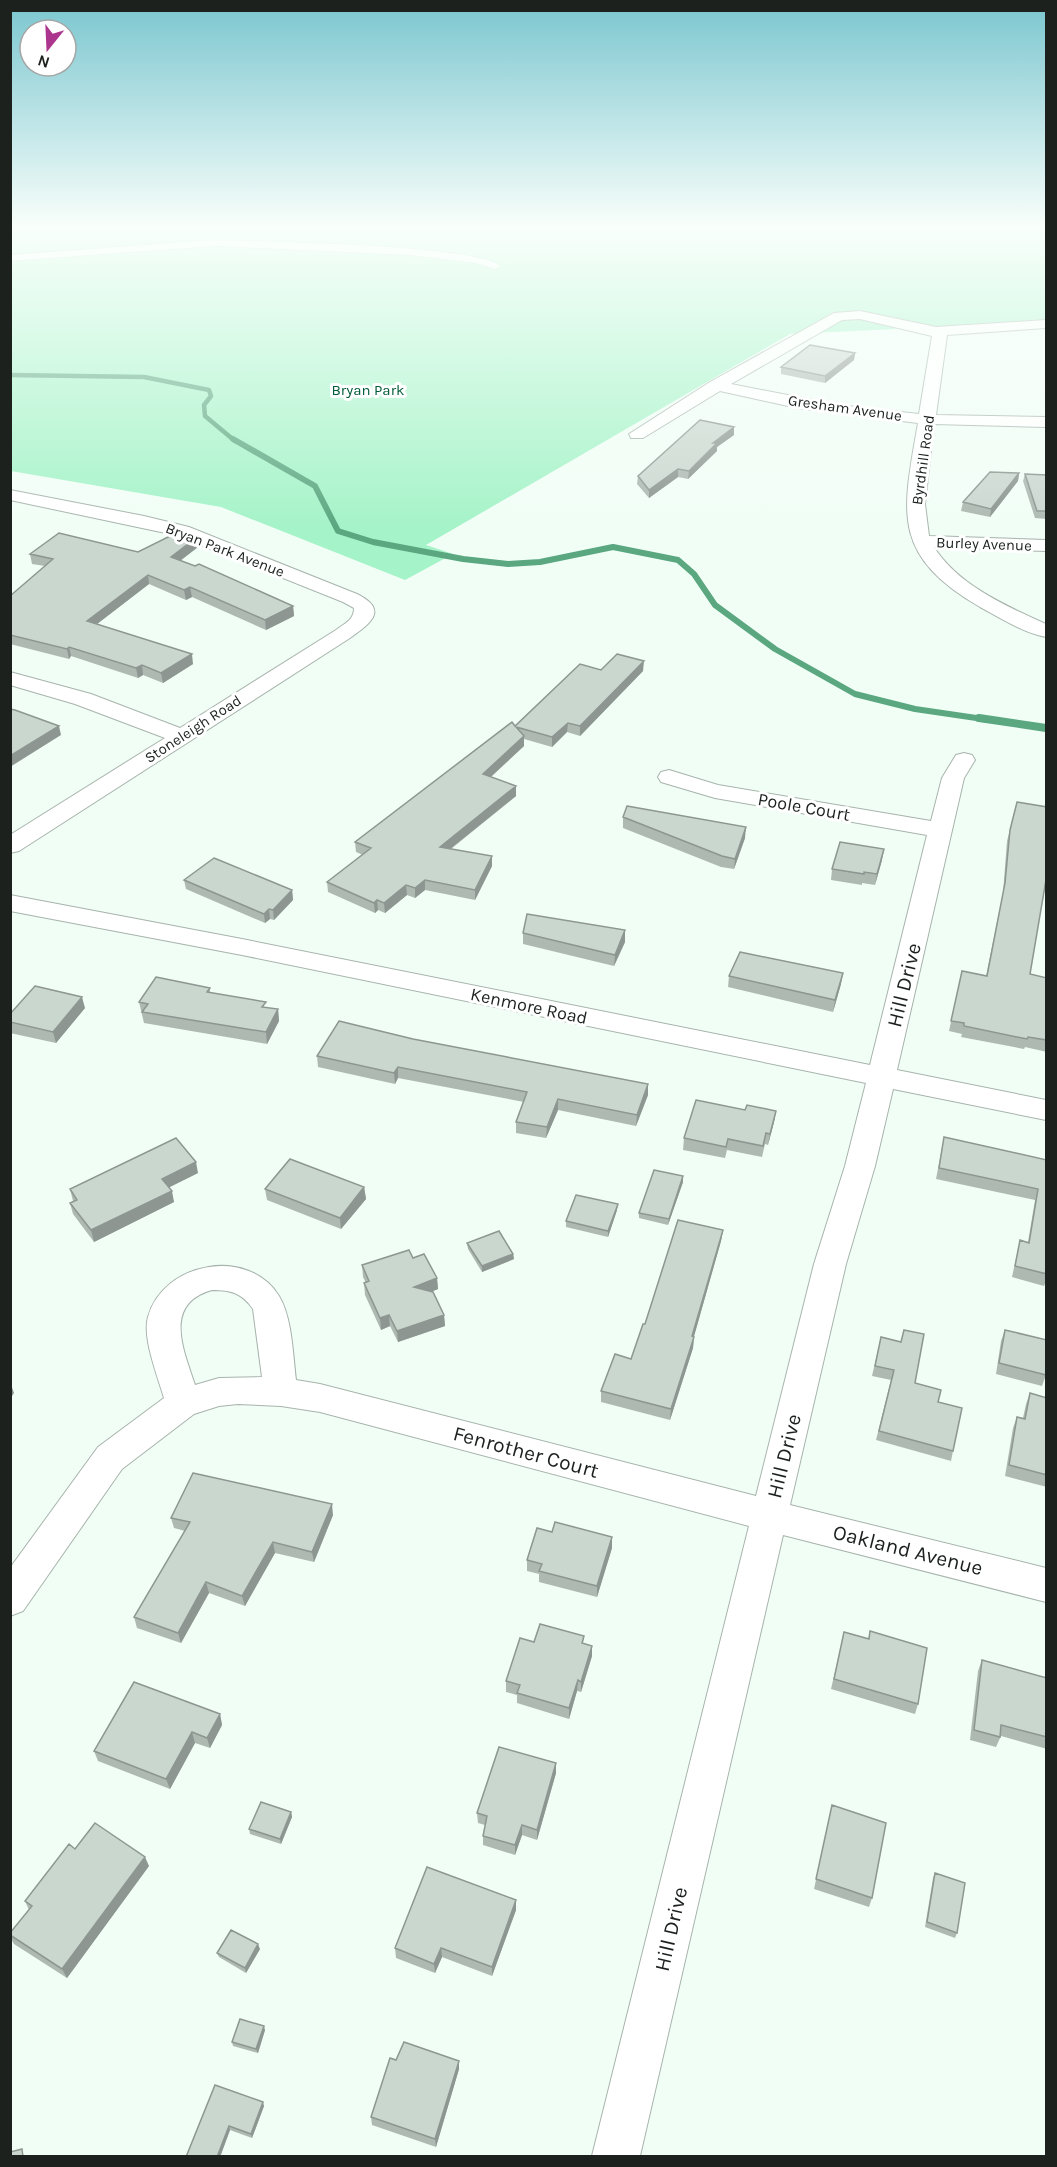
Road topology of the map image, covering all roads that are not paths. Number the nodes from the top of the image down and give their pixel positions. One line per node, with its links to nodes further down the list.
1 (821, 326): 5 (street)
2 (910, 326): 4 (street)
3 (1017, 326): 4 (street)
4 (936, 332): 6 (street, Byrdhill Road)
5 (716, 385): 6 (street, Gresham Avenue); 8 (street)
6 (928, 420): 7 (street, Gresham Avenue); 10 (street, Byrdhill Road)
7 (1047, 422)
8 (637, 434)
9 (10, 495): 12 (street, Bryan Park Avenue)
10 (921, 541): 11 (street, Burley Avenue); 13 (street, Byrdhill Road)
11 (1047, 545)
12 (364, 605): 15 (street, Stoneleigh Road)
13 (1047, 631)
14 (10, 678): 15 (street)
15 (181, 736): 19 (street, Stoneleigh Road)
16 (964, 760): 18 (street, Hill Drive)
17 (669, 777): 18 (street, Poole Court)
18 (941, 830): 21 (street, Hill Drive)
19 (10, 846)
20 (10, 903): 21 (street, Kenmore Road)
21 (881, 1076): 22 (street, Kenmore Road); 25 (street, Hill Drive)
22 (1047, 1110)
23 (281, 1392): 24 (street, Fenrother Court); 24 (street); 25 (street, Fenrother Court)
24 (183, 1403): 27 (street, Fenrother Court)
25 (770, 1515): 26 (street, Oakland Avenue); 28 (street, Hill Drive)
26 (1047, 1585)
27 (10, 1599)
28 (616, 2157)

